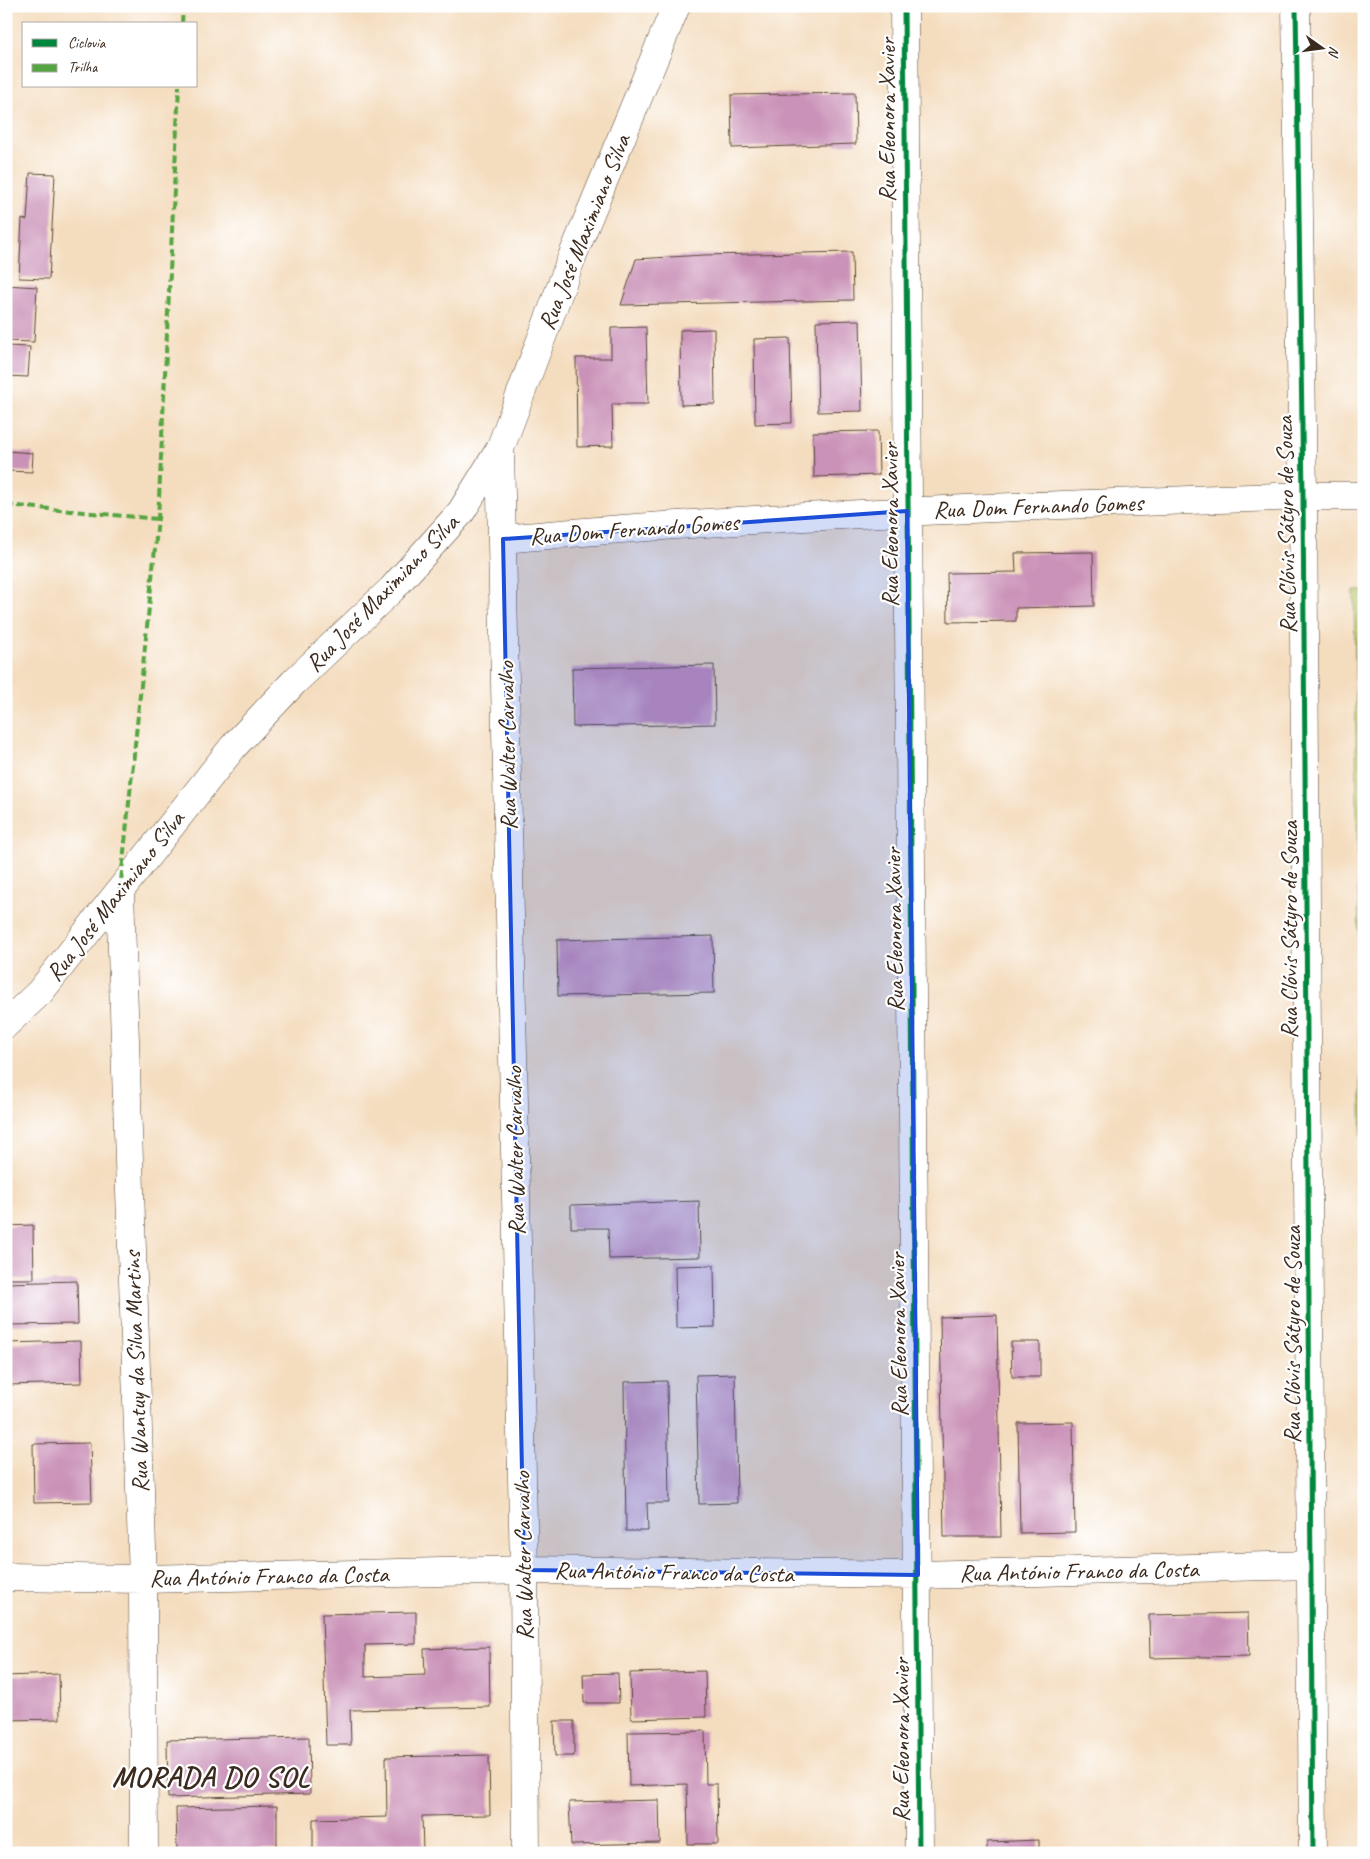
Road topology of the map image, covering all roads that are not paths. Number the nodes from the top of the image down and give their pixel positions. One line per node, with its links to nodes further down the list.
1 (676, 6): 4 (street, Rua José Maximiano Silva)
2 (904, 6): 7 (street, Rua Eleonora Xavier)
3 (1296, 6): 5 (street, Rua Clóvis Sátyro de Souza)
4 (500, 449): 8 (street, Rua Walter Carvalho); 9 (street, Rua José Maximiano Silva)
5 (1303, 496): 6 (street, Rua Dom Fernando Gomes); 7 (street, Rua Dom Fernando Gomes); 11 (street, Rua Clóvis Sátyro de Souza)
6 (1364, 496)
7 (907, 511): 8 (street, Rua Dom Fernando Gomes); 13 (street, Rua Eleonora Xavier)
8 (503, 539): 12 (street, Rua Walter Carvalho)
9 (120, 891): 10 (street, Rua José Maximiano Silva); 15 (street, Rua Wantuy da Silva Martins)
10 (6, 1024)
11 (1311, 1566): 13 (street, Rua António Franco da Costa); 19 (street, Rua Clóvis Sátyro de Souza)
12 (524, 1570): 13 (street, Rua António Franco da Costa); 15 (street, Rua António Franco da Costa); 17 (street, Rua Walter Carvalho)
13 (918, 1575): 18 (street, Rua Eleonora Xavier)
14 (6, 1577): 15 (street, Rua António Franco da Costa)
15 (143, 1579): 16 (street, Rua Wantuy da Silva Martins)
16 (144, 1853)
17 (526, 1853)
18 (919, 1853)
19 (1313, 1853)

